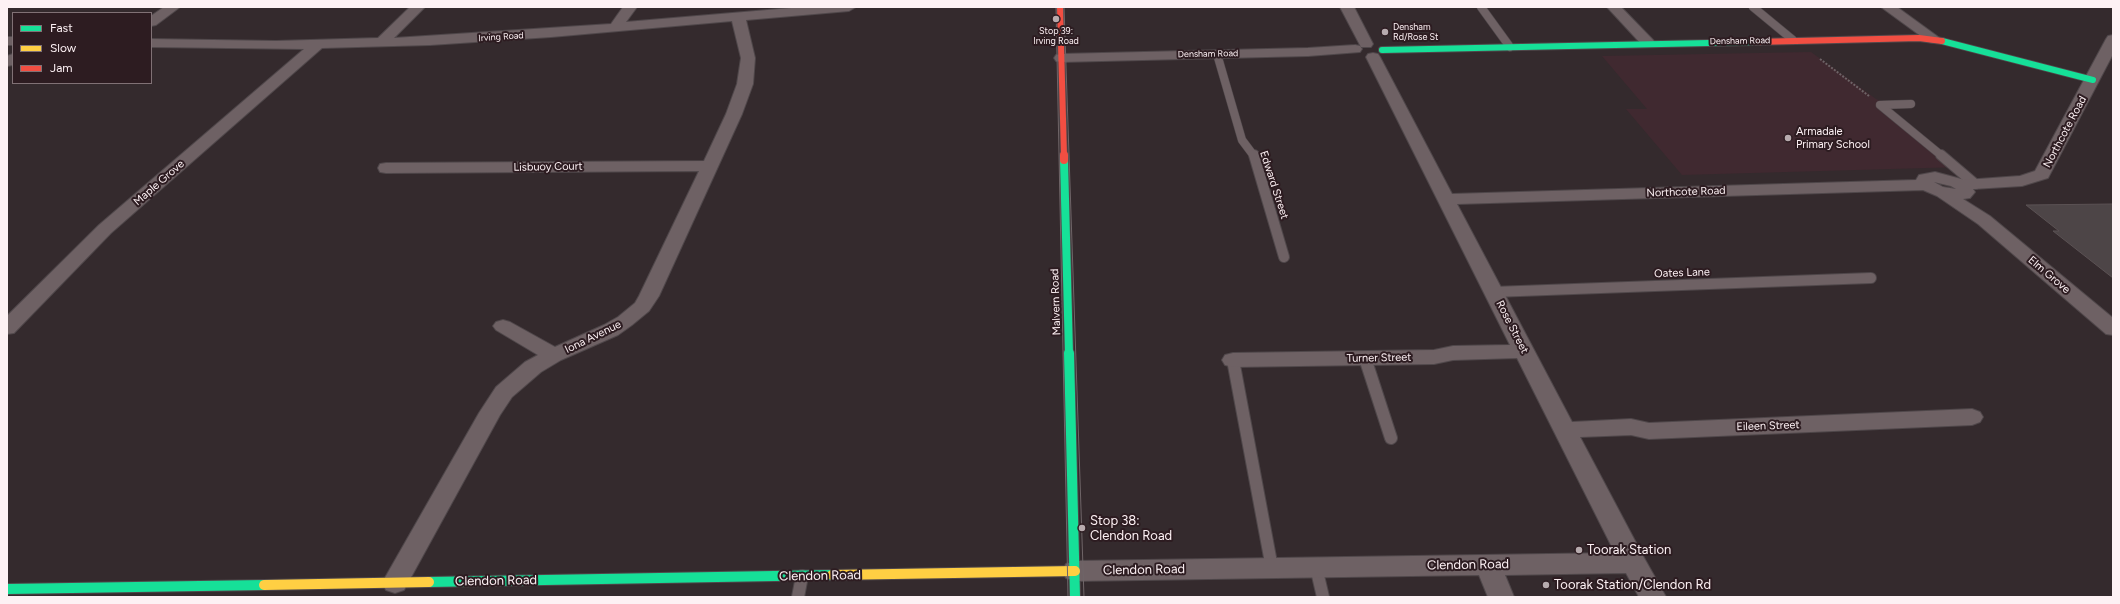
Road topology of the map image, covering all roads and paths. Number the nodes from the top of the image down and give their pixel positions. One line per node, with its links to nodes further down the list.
1 (173, 7): 13 (street)
2 (418, 7): 19 (street)
3 (630, 7): 14 (street)
4 (849, 7): 11 (street, Irving Road)
5 (1060, 7): 26 (street, Malvern Road)
6 (1347, 7): 23 (street, Rose Street)
7 (1481, 7): 22 (lane)
8 (1614, 7): 20 (street)
9 (1753, 7): 17 (lane)
10 (1888, 7): 15 (street)
11 (810, 8): 12 (street, Irving Road)
12 (738, 16): 14 (street, Irving Road); 30 (street, Iona Avenue)
13 (152, 21)
14 (616, 27): 19 (street, Irving Road)
15 (1934, 39): 17 (street, Densham Road); 27 (street, Densham Road)
16 (2113, 39): 27 (street, Northcote Road)
17 (1792, 40): 20 (street, Densham Road)
18 (152, 43): 21 (street, Irving Road)
19 (381, 43): 21 (street, Irving Road)
20 (1649, 44): 22 (street, Densham Road)
21 (317, 45): 41 (street, Maple Grove)
22 (1510, 47): 23 (street, Densham Road)
23 (1369, 50): 24 (street, Densham Road); 35 (street, Rose Street)
24 (1217, 54): 26 (street, Densham Road); 37 (lane, Edward Street)
25 (1815, 54): 29 (path)
26 (1061, 58): 54 (street, Malvern Road)
27 (2093, 80): 33 (street, Northcote Road)
28 (1911, 104): 29 (lane)
29 (1880, 105): 33 (lane)
30 (710, 166): 31 (street, Lisbuoy Court); 44 (street, Iona Avenue)
31 (386, 168)
32 (1926, 185): 33 (street); 34 (street, Elm Grove); 35 (street, Northcote Road)
33 (1967, 188): 34 (street); 36 (street, Elm Grove)
34 (1944, 194): 36 (street, Elm Grove)
35 (1446, 199): 39 (street, Rose Street)
36 (1984, 220): 42 (street, Elm Grove)
37 (1284, 257)
38 (1871, 278): 39 (lane, Oates Lane)
39 (1493, 292): 43 (street, Rose Street)
40 (502, 326): 44 (street)
41 (7, 328)
42 (2113, 329)
43 (1524, 351): 45 (street, Turner Street); 48 (street, Rose Street)
44 (554, 355): 56 (street, Iona Avenue)
45 (1365, 358): 46 (street, Turner Street); 49 (lane)
46 (1233, 360): 53 (lane)
47 (1972, 417): 48 (street, Eileen Street)
48 (1564, 430): 50 (street, Rose Street)
49 (1391, 438)
50 (1633, 563): 51 (street, Clendon Road); 62 (street, Rose Street)
51 (1488, 565): 52 (street, Clendon Road); 61 (street)
52 (1316, 567): 53 (street, Clendon Road); 60 (lane)
53 (1272, 568): 54 (street, Clendon Road)
54 (1075, 572): 55 (street, Clendon Road); 59 (street, Malvern Road)
55 (802, 576): 56 (street, Clendon Road); 58 (lane)
56 (395, 583): 57 (street, Clendon Road)
57 (7, 589)
58 (798, 597)
59 (1075, 597)
60 (1323, 597)
61 (1501, 597)
62 (1652, 597)

